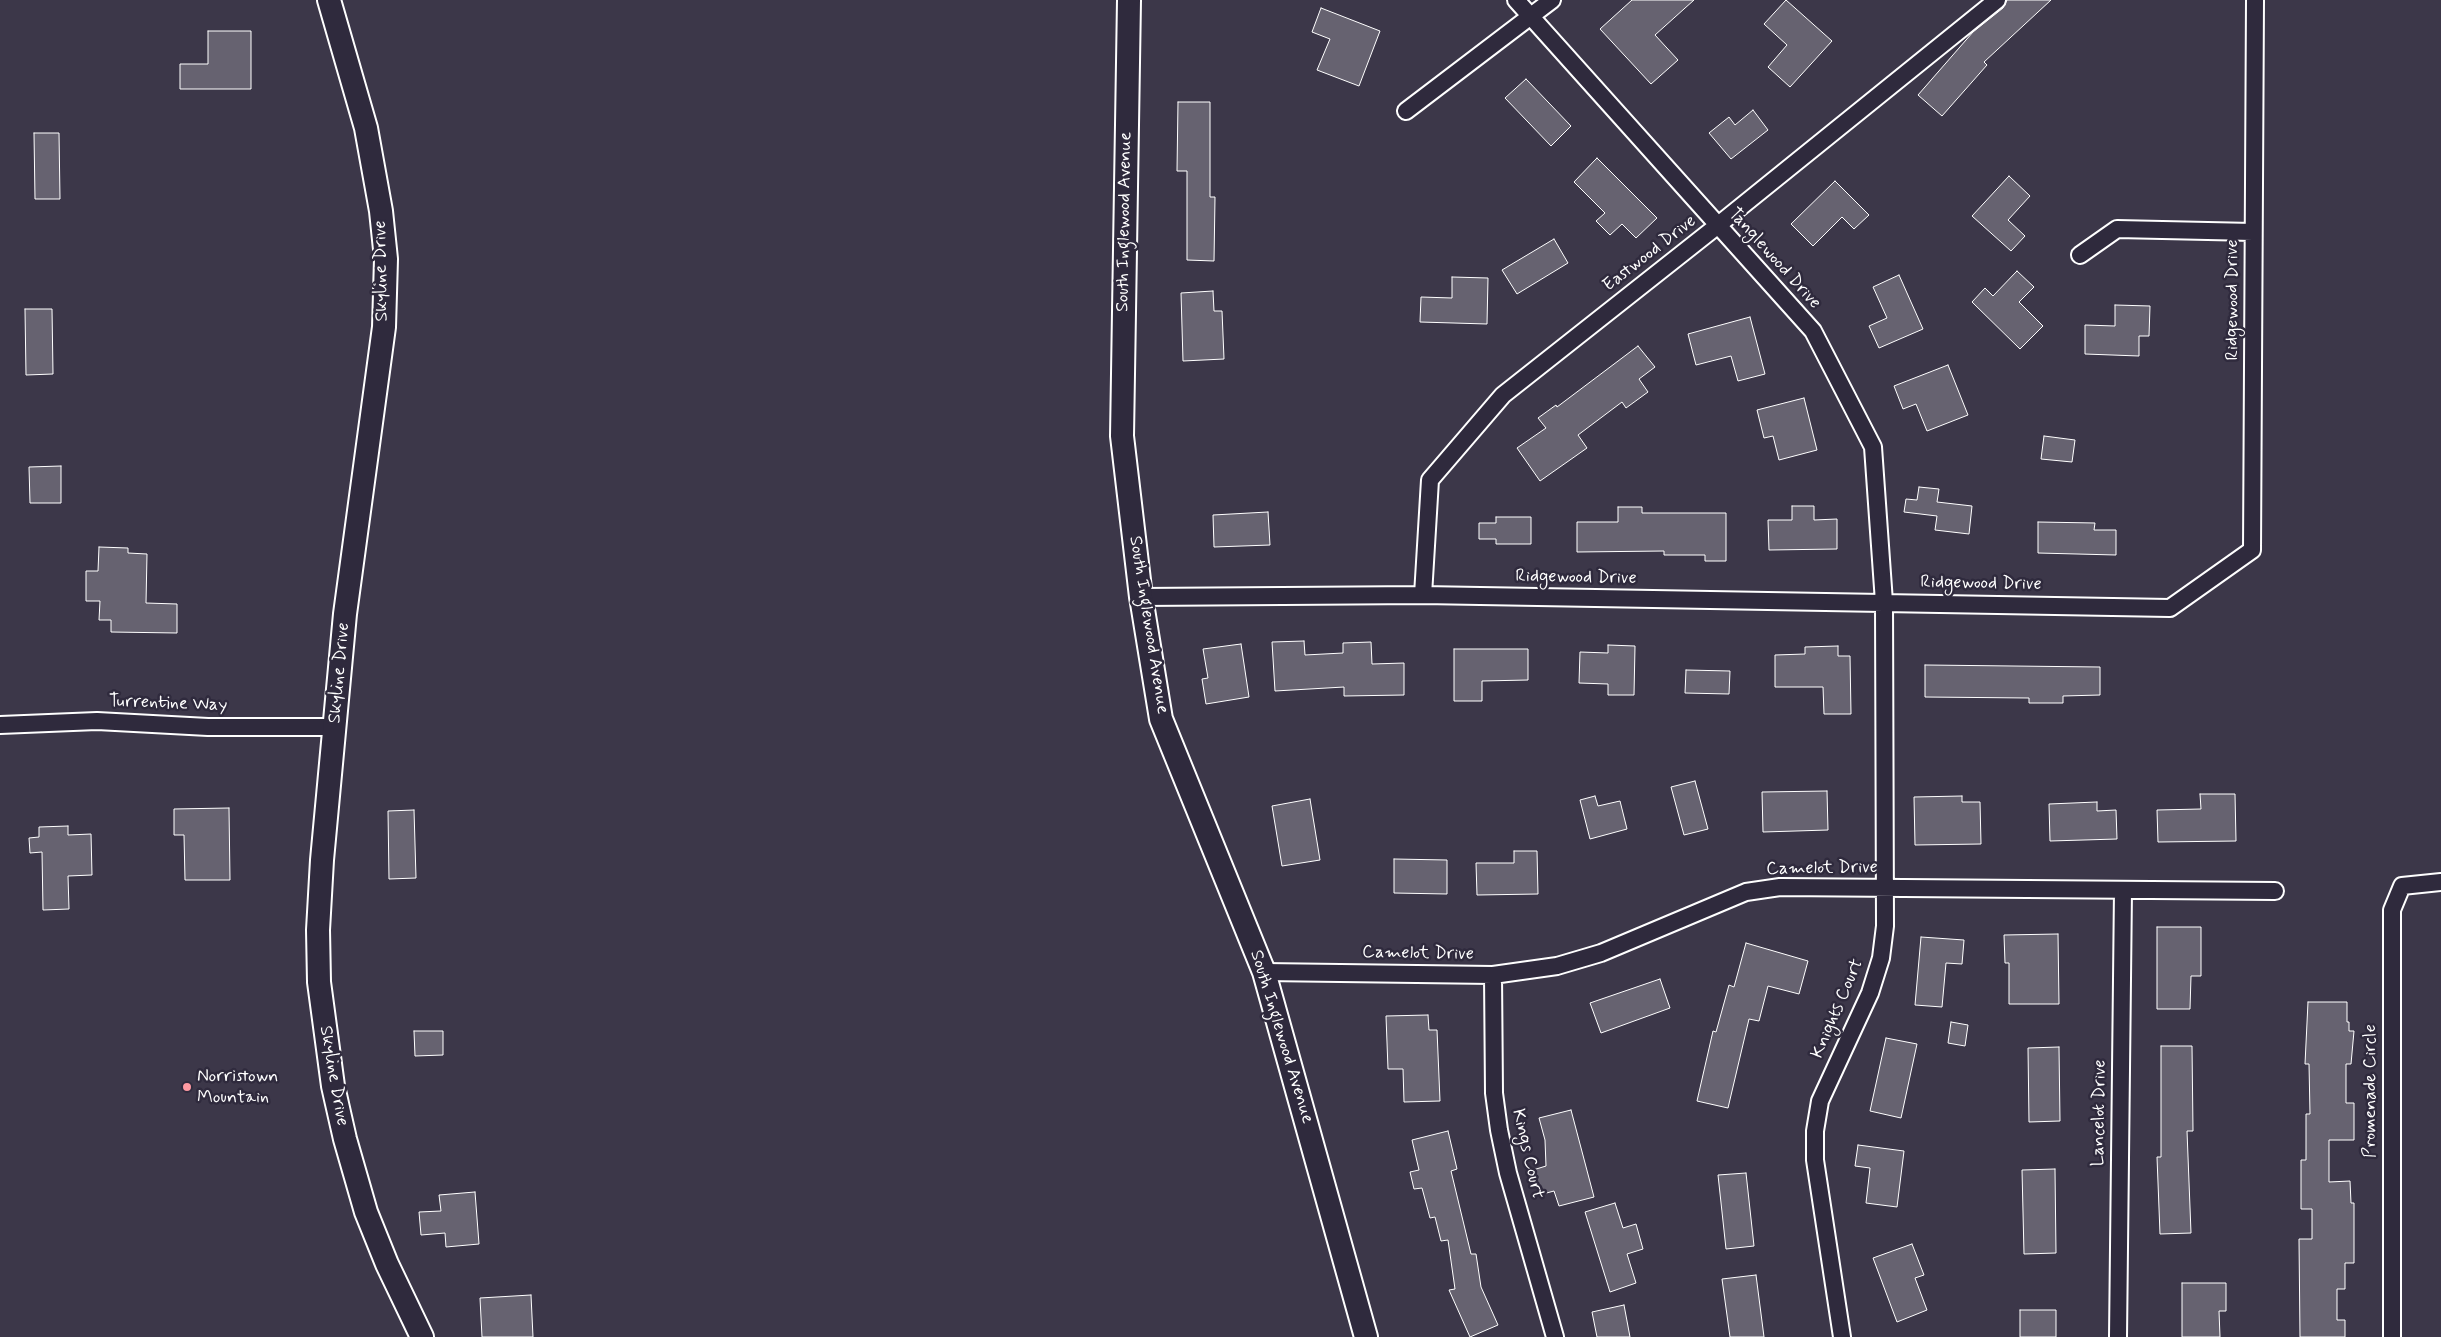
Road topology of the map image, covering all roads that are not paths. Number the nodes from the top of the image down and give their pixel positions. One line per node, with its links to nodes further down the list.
1 (329, 0): 16 (street, Skyline Drive)
2 (1129, 0): 13 (street, South Inglewood Avenue)
3 (1516, 0): 7 (street, Tanglewood Drive)
4 (1552, 0): 7 (street)
5 (1997, 0): 9 (street, Eastwood Drive)
6 (2255, 0): 10 (street, Ridgewood Drive)
7 (1531, 18): 8 (street); 9 (street, Tanglewood Drive)
8 (1406, 111)
9 (1717, 226): 12 (street, Eastwood Drive); 14 (street, Tanglewood Drive)
10 (2253, 232): 11 (street); 14 (street, Ridgewood Drive)
11 (2080, 255)
12 (1423, 595): 13 (street, Ridgewood Drive); 14 (street, Ridgewood Drive)
13 (1141, 597): 21 (street, South Inglewood Avenue)
14 (1884, 602): 18 (street, Knights Court)
15 (0, 725): 16 (street, Turrentine Way)
16 (335, 727): 23 (street, Skyline Drive)
17 (2441, 882): 28 (street, Promenade Circle)
18 (1885, 887): 19 (street, Camelot Drive); 22 (street, Camelot Drive); 26 (street, Knights Court)
19 (2123, 890): 20 (street, Camelot Drive); 27 (street, Lancelot Drive)
20 (2275, 891)
21 (1264, 972): 22 (street, Camelot Drive); 24 (street, South Inglewood Avenue)
22 (1493, 974): 25 (street, Kings Court)
23 (422, 1337)
24 (1366, 1337)
25 (1555, 1337)
26 (1842, 1337)
27 (2118, 1337)
28 (2392, 1337)

